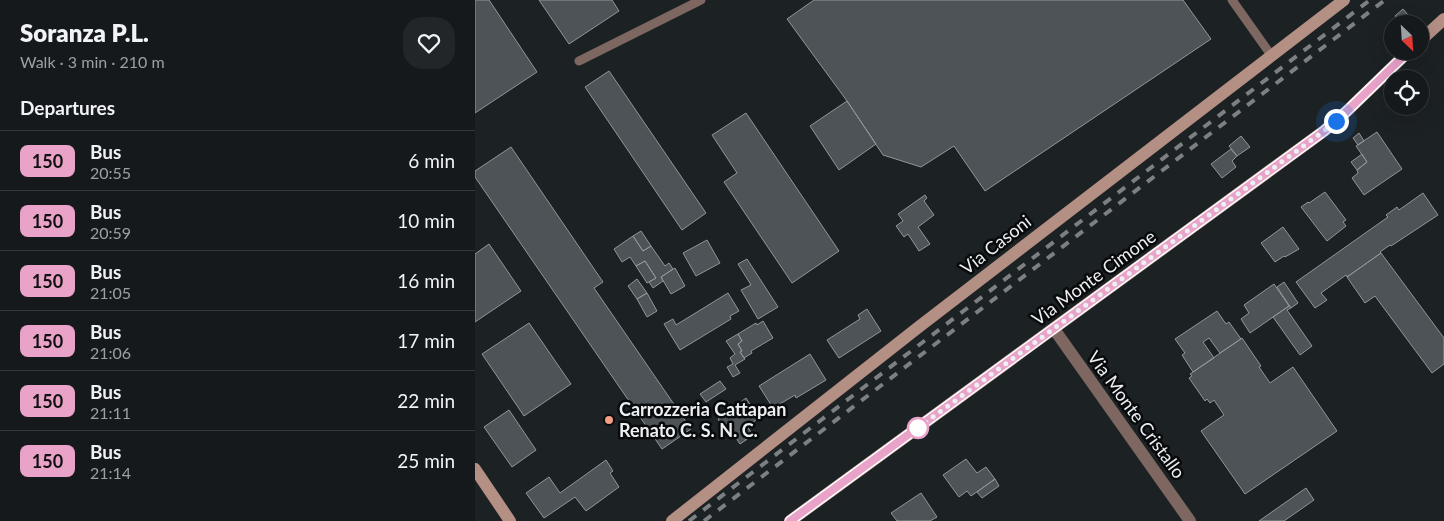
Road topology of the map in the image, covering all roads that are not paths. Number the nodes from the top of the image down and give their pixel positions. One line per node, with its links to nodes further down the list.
1 (701, 0): 8 (lane)
2 (1232, 0): 6 (lane)
3 (1343, 0): 6 (street, Via Casoni)
4 (1444, 19): 5 (street)
5 (1429, 33)
6 (1271, 55): 12 (street, Via Casoni)
7 (1400, 60): 9 (street, Via Monte Cimone)
8 (579, 61)
9 (1054, 329): 13 (street, Via Monte Cimone); 14 (street, Via Monte Cristallo)
10 (475, 469): 11 (street)
11 (510, 521)
12 (672, 521)
13 (790, 521)
14 (1190, 521)

